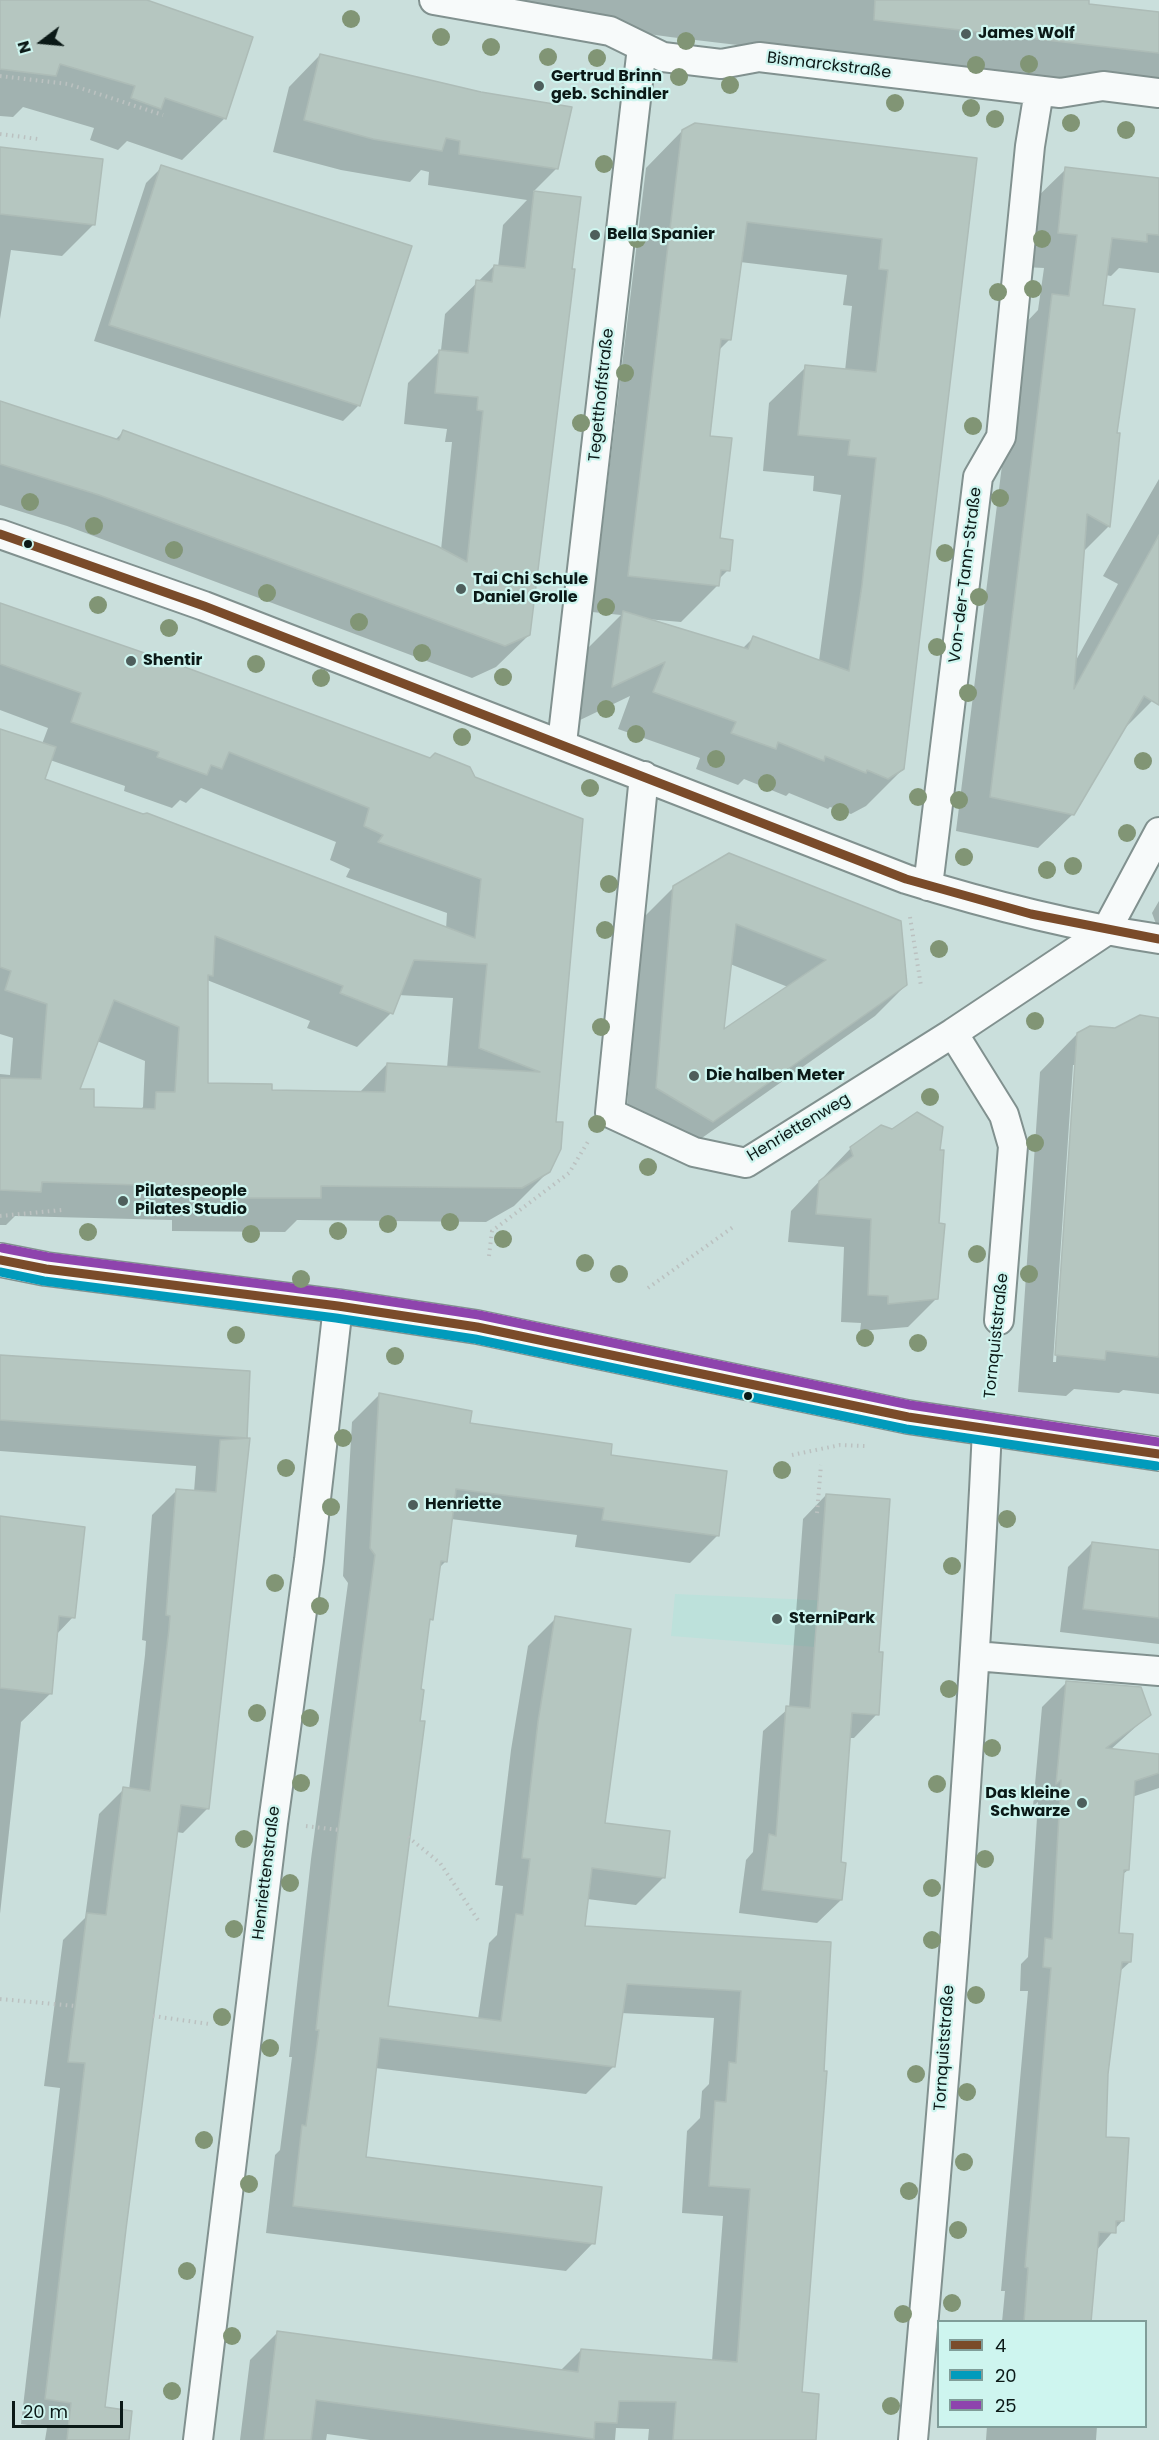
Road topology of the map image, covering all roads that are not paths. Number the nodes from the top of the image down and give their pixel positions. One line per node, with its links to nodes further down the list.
1 (434, 0): 2 (street, Bismarckstraße)
2 (642, 47): 3 (street, Bismarckstraße); 6 (street, Tegetthoffstraße)
3 (1039, 91): 4 (street, Bismarckstraße); 9 (street, Von-der-Tann-Straße)
4 (1159, 93)
5 (0, 534): 6 (street)
6 (562, 743): 7 (street)
7 (644, 776): 9 (street); 12 (street, Henriettenweg)
8 (1159, 832): 10 (street)
9 (928, 886): 10 (street)
10 (1106, 931): 11 (street); 12 (street, Henriettenweg)
11 (1159, 939)
12 (953, 1033): 17 (street, Tornquiststraße)
13 (0, 1260): 15 (main road)
14 (0, 1269): 15 (main road)
15 (46, 1269): 16 (main road)
16 (338, 1306): 18 (main road); 22 (street, Henriettenstraße)
17 (999, 1320)
18 (987, 1430): 19 (main road); 20 (street, Tornquiststraße)
19 (1159, 1454)
20 (975, 1656): 21 (street); 23 (street, Tornquiststraße)
21 (1159, 1671)
22 (198, 2440)
23 (913, 2440)

